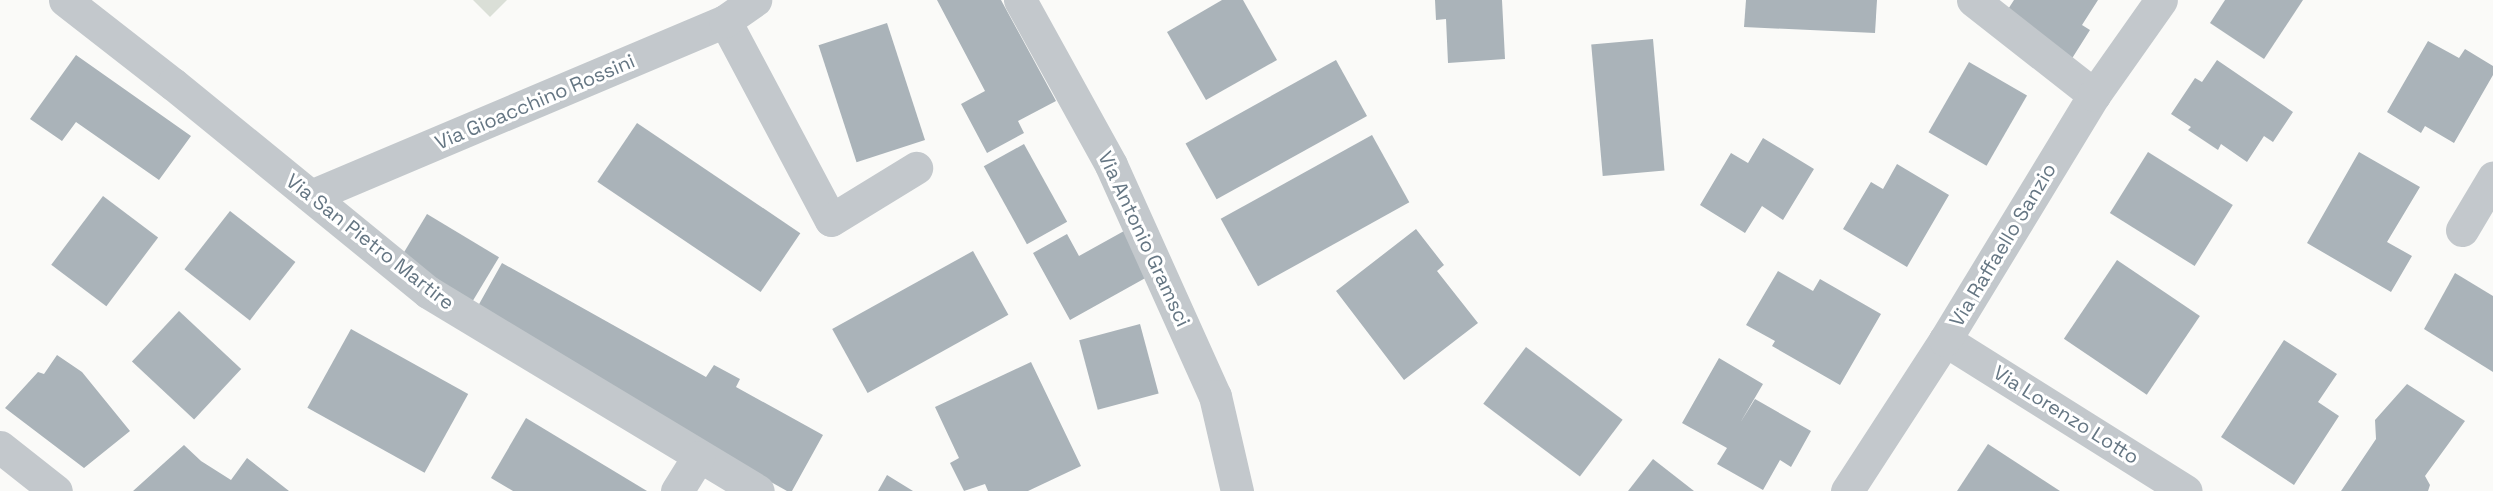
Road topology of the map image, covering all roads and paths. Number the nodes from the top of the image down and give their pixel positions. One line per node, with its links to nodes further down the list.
1 (65, 0): 10 (street, Via San Pietro Martire)
2 (755, 0): 6 (street, Via Gioacchino Rossini)
3 (1020, 0): 18 (street, Via Antonio Gramsci)
4 (1973, 0): 7 (street)
5 (2162, 0): 7 (street, Via Raffaello Sanzio)
6 (725, 21): 8 (street); 10 (street, Via Gioacchino Rossini)
7 (2094, 95): 12 (street, Via Raffaello Sanzio)
8 (916, 168)
9 (2493, 178): 11 (street)
10 (311, 196): 14 (street, Via San Pietro Martire)
11 (2462, 230)
12 (1945, 340): 19 (street, Via Raffaello Sanzio); 20 (street, Via Lorenzo Lotto)
13 (0, 447): 15 (street)
14 (698, 457): 16 (street); 17 (street, Via San Pietro Martire)
15 (56, 491)
16 (677, 491)
17 (758, 491)
18 (1237, 491)
19 (1847, 491)
20 (2186, 491)

